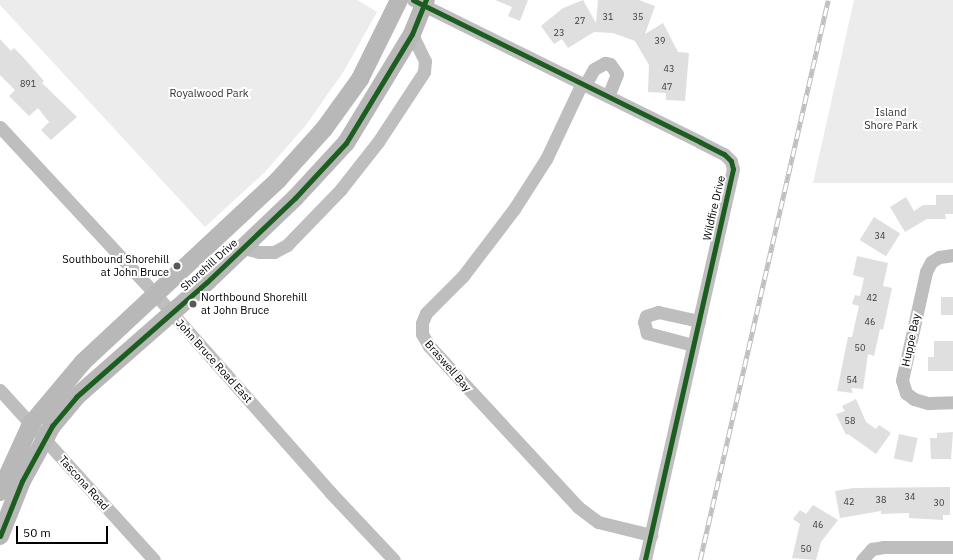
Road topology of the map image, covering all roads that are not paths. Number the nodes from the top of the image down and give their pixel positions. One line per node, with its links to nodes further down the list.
1 (399, 0): 9 (street, Shorehill Drive)
2 (421, 2): 3 (street, Shorehill Drive); 4 (street, Wildfire Drive)
3 (412, 34): 7 (street, Shorehill Drive); 7 (street, Shorehill Drive)
4 (584, 84): 5 (street, Wildfire Drive); 5 (street); 18 (street, Braswell Bay)
5 (608, 96): 11 (street, Wildfire Drive)
6 (0, 127): 9 (street, John Bruce Road East)
7 (243, 248): 10 (street, Shorehill Drive)
8 (953, 255): 14 (street, Huppe Bay)
9 (155, 294): 10 (street, John Bruce Road East); 15 (street, Shorehill Drive)
10 (171, 313): 16 (street, Shorehill Drive); 22 (street, John Bruce Road East)
11 (699, 321): 12 (street, Wildfire Drive); 12 (street)
12 (693, 345): 18 (street, Wildfire Drive)
13 (0, 390): 15 (street, Tascona Road)
14 (953, 402)
15 (31, 424): 16 (street, Tascona Road); 17 (street, Shorehill Drive)
16 (44, 439): 19 (street, Shorehill Drive); 21 (street, Tascona Road)
17 (0, 492)
18 (651, 535): 23 (street, Wildfire Drive)
19 (0, 536)
20 (953, 547): 24 (street)
21 (154, 560)
22 (394, 560)
23 (645, 560)
24 (862, 560)

